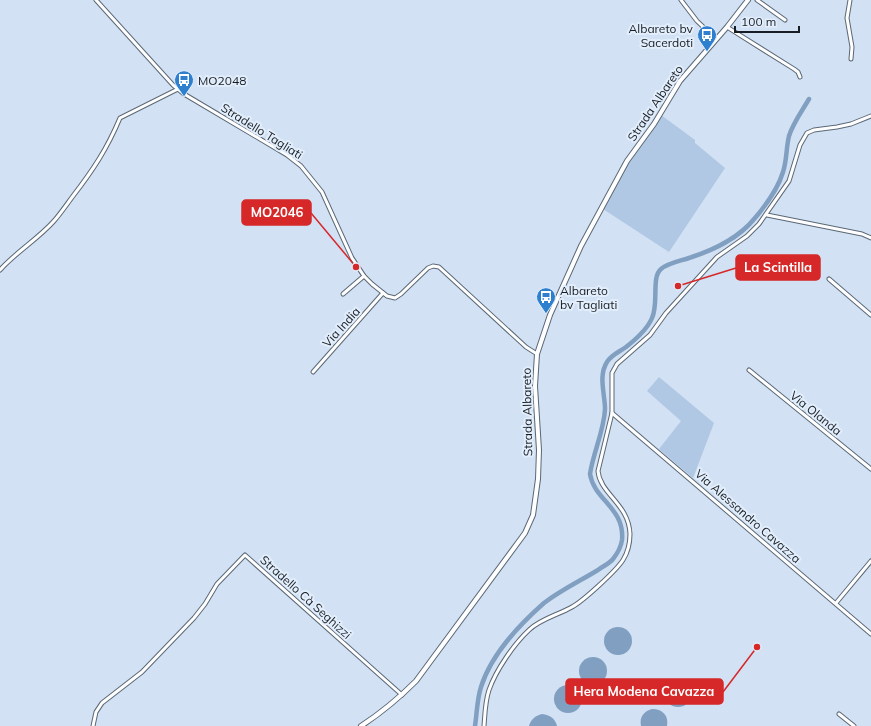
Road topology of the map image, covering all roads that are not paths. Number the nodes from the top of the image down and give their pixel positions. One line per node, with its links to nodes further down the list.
1 (96, 0): 11 (street, Stradello Tagliati)
2 (681, 0): 8 (street)
3 (748, 0): 7 (street, Strada Albareto)
4 (757, 0): 6 (street)
5 (850, 0): 9 (street)
6 (785, 20)
7 (727, 27): 8 (street, Strada Albareto); 10 (street)
8 (716, 39): 21 (street, Strada Albareto)
9 (851, 59)
10 (800, 77)
11 (178, 89): 15 (street); 16 (street, Stradello Tagliati)
12 (871, 116): 13 (street)
13 (766, 214): 14 (street); 24 (street)
14 (871, 238)
15 (0, 270)
16 (364, 276): 18 (street, Stradello Tagliati); 19 (street)
17 (829, 279): 20 (street)
18 (383, 293): 21 (street); 23 (street, Via India)
19 (343, 294)
20 (871, 315)
21 (537, 354): 29 (street, Strada Albareto)
22 (749, 370): 25 (street, Via Olanda)
23 (312, 372)
24 (612, 413): 27 (street, Via Alessandro Cavazza); 33 (street)
25 (871, 469)
26 (871, 561): 27 (street)
27 (836, 603): 28 (street, Via Alessandro Cavazza)
28 (871, 634)
29 (402, 695): 31 (street, Stradello Cà Seghizzi); 32 (street, Strada Albareto)
30 (839, 714): 34 (street)
31 (93, 726)
32 (361, 726)
33 (484, 726)
34 (854, 726)

